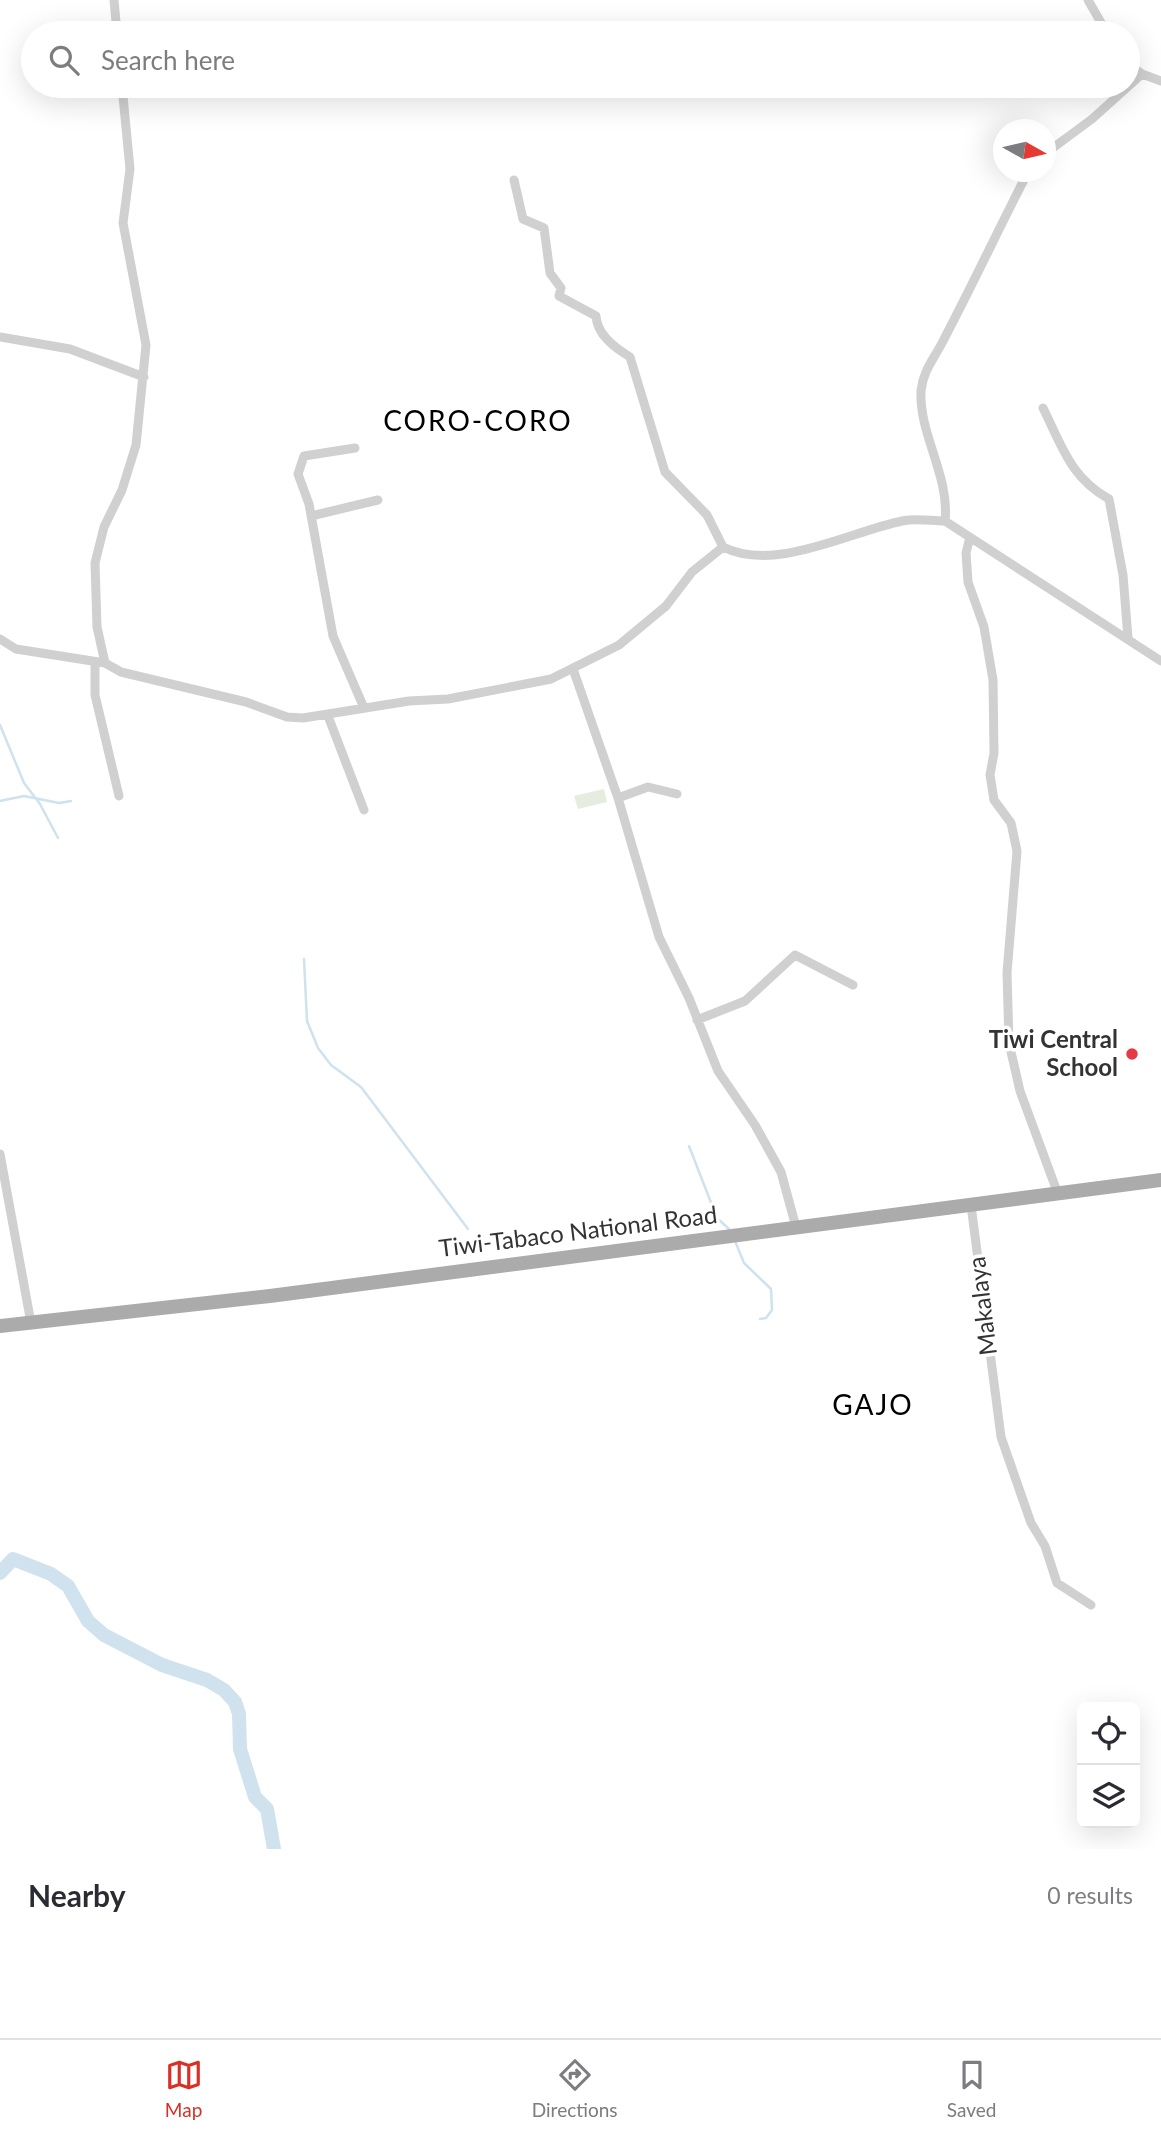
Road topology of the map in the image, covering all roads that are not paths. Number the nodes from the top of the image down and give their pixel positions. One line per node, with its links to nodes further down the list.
1 (114, 0): 3 (street)
2 (1088, 0): 4 (street)
3 (116, 21)
4 (1100, 21)
5 (1142, 74): 6 (street)
6 (1161, 81)
7 (123, 98): 13 (street)
8 (1116, 98): 9 (street)
9 (1056, 145)
10 (514, 180): 20 (street)
11 (1023, 182): 18 (street)
12 (0, 337): 13 (street)
13 (144, 377): 24 (street)
14 (1043, 408): 21 (street)
15 (355, 448): 17 (street)
16 (378, 500): 17 (street)
17 (311, 516): 26 (street)
18 (945, 521): 19 (street); 20 (street)
19 (970, 537): 21 (street); 36 (street)
20 (723, 547): 25 (street)
21 (1128, 638): 23 (street)
22 (0, 639): 24 (street)
23 (1161, 661)
24 (100, 662): 27 (street); 29 (street)
25 (573, 669): 26 (street); 30 (street)
26 (365, 708): 27 (street)
27 (328, 716): 31 (street)
28 (677, 794): 30 (street)
29 (119, 796)
30 (618, 798): 33 (street)
31 (364, 810)
32 (853, 985): 33 (street)
33 (697, 1020): 38 (street)
34 (0, 1154): 39 (street)
35 (1161, 1180): 36 (main road, Tiwi-Tabaco National Road)
36 (1058, 1194): 37 (main road, Tiwi-Tabaco National Road)
37 (971, 1205): 38 (main road, Tiwi-Tabaco National Road); 41 (street, Makalaya)
38 (796, 1227): 39 (main road, Tiwi-Tabaco National Road)
39 (31, 1323): 40 (main road, Tiwi-Tabaco National Road)
40 (0, 1326)
41 (1091, 1605)

